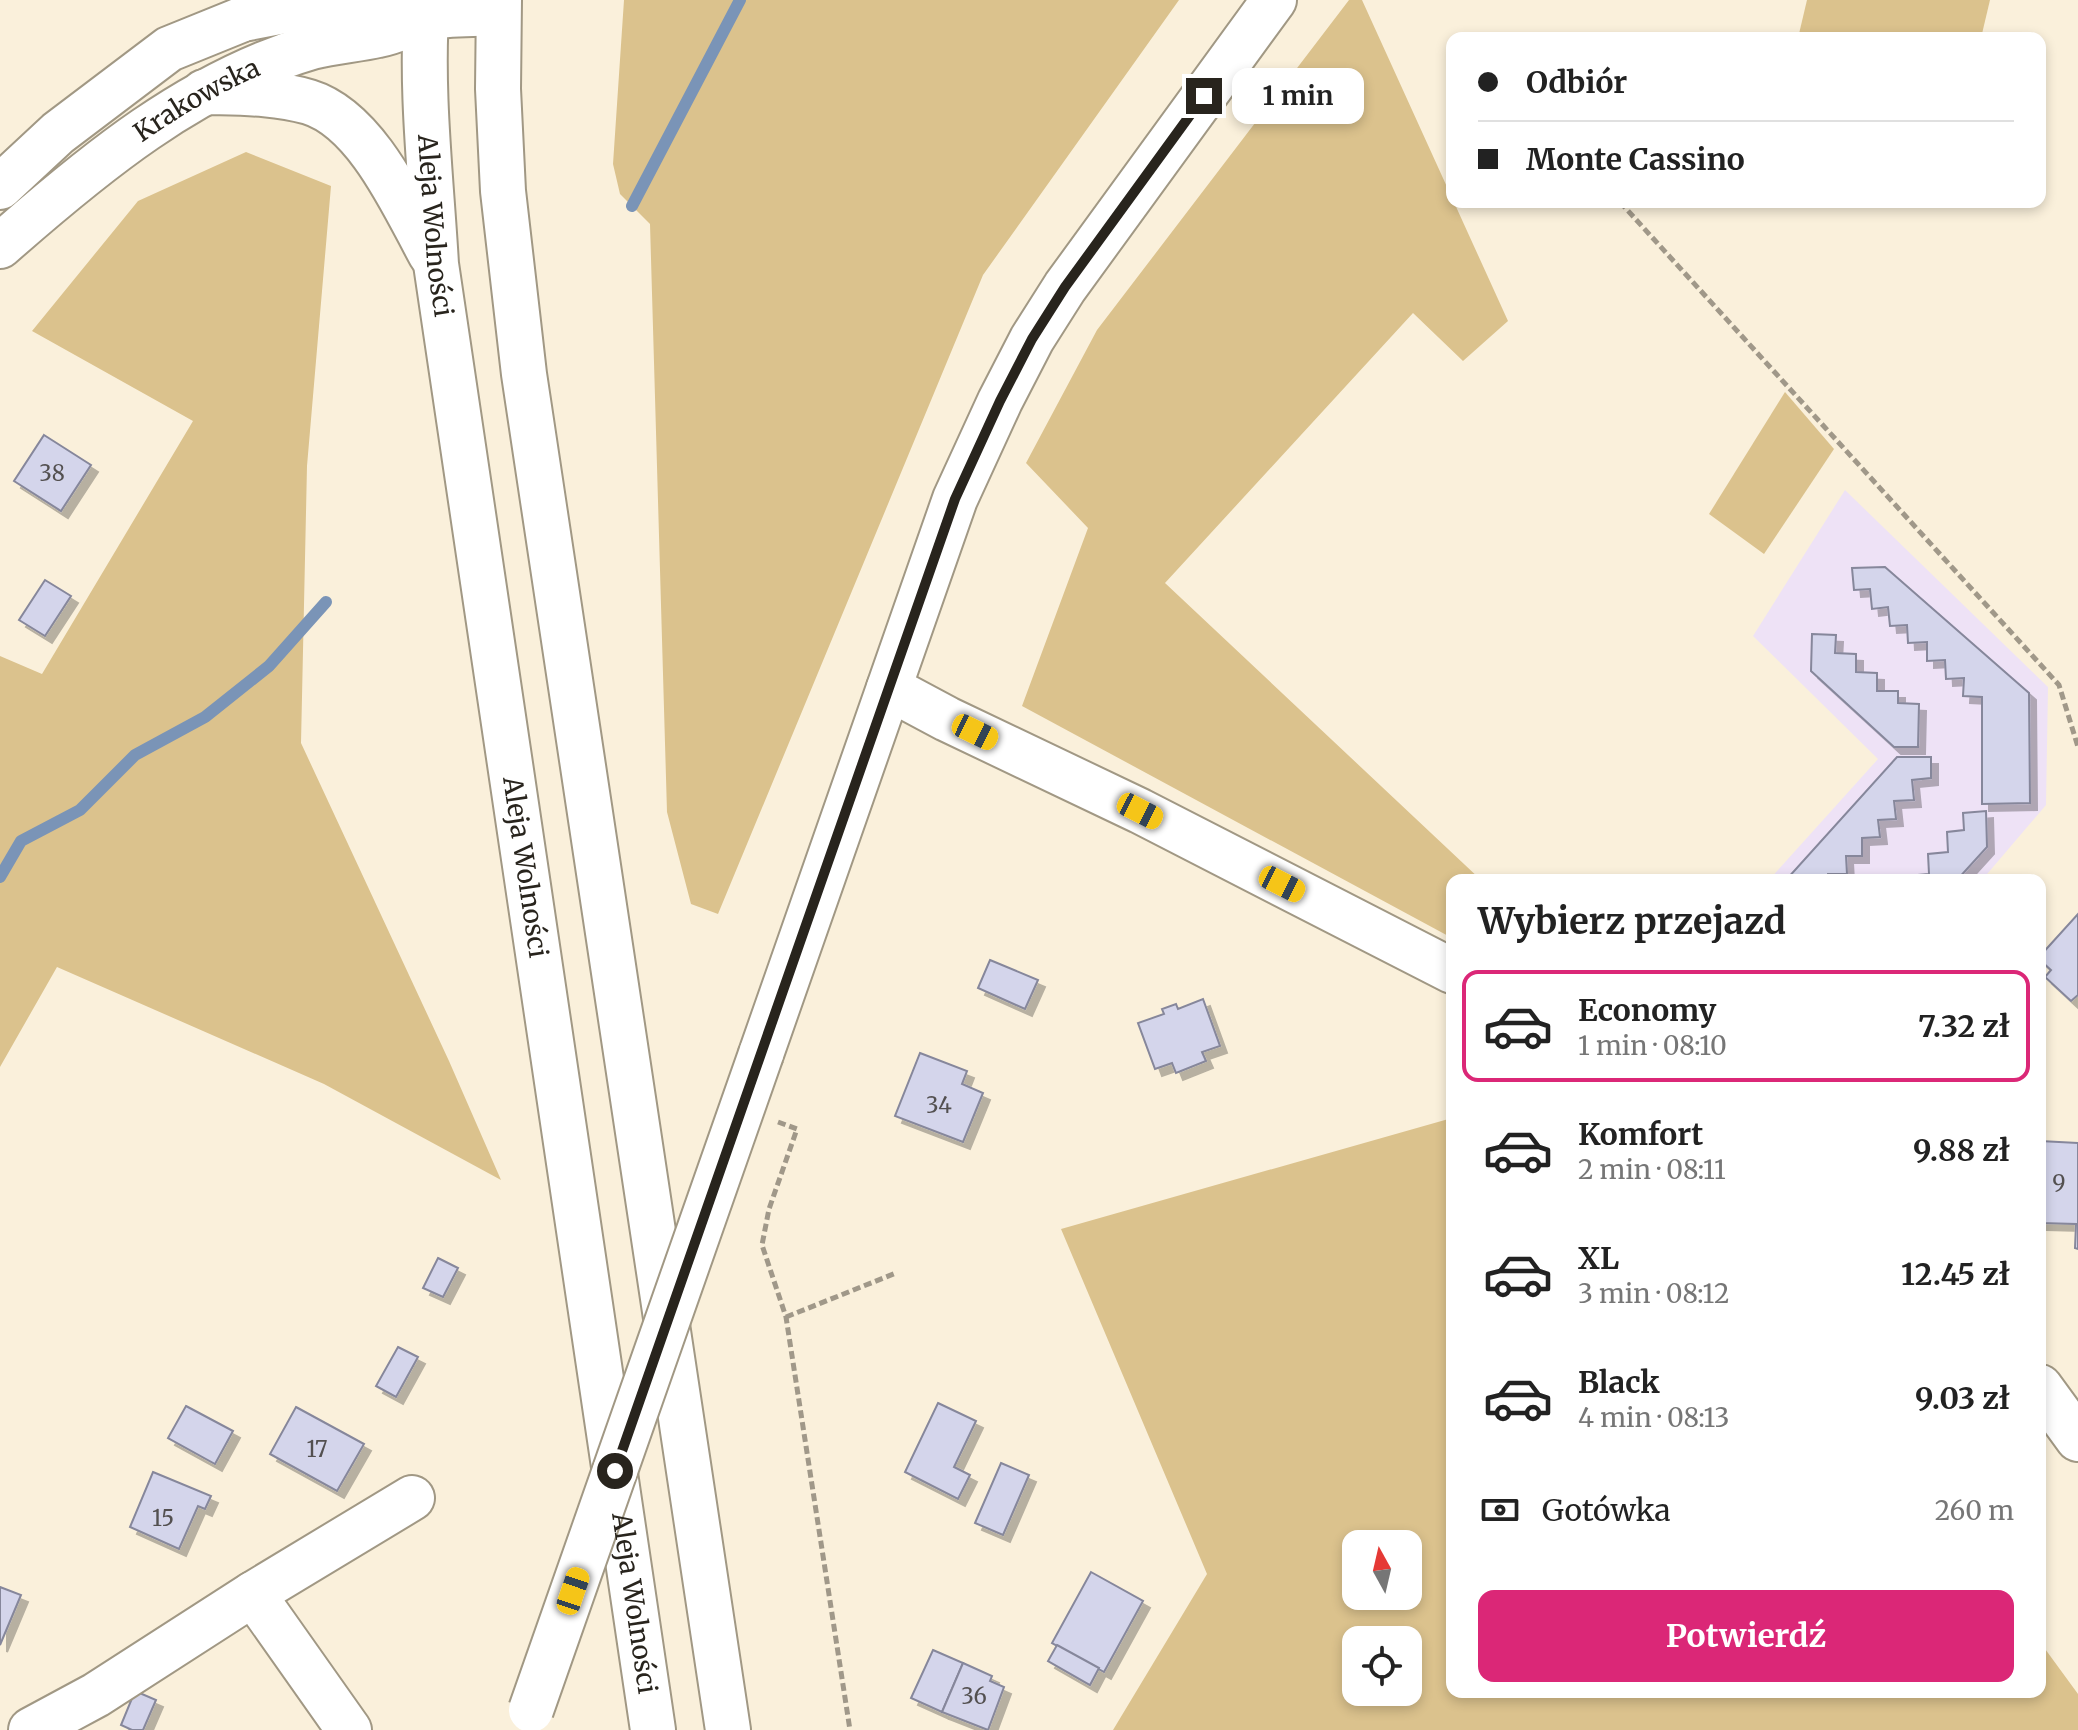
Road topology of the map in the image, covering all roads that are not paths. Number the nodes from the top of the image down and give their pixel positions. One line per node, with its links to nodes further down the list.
1 (1274, 0): 9 (main road)
2 (498, 7): 4 (main road, Krakowska); 19 (main road)
3 (255, 9): 4 (main road, Krakowska); 6 (main road, Krakowska)
4 (426, 9): 5 (main road, Krakowska); 8 (main road, Aleja Wolności)
5 (204, 92): 7 (main road, Krakowska); 8 (main road)
6 (0, 187)
7 (0, 246)
8 (436, 264): 18 (main road, Aleja Wolności)
9 (889, 688): 10 (main road); 15 (main road, bridge)
10 (1446, 968)
11 (2046, 1395): 12 (main road)
12 (2078, 1439)
13 (412, 1498): 14 (main road)
14 (253, 1594): 16 (main road); 17 (main road)
15 (526, 1720)
16 (31, 1730)
17 (349, 1730)
18 (653, 1730)
19 (728, 1730)

